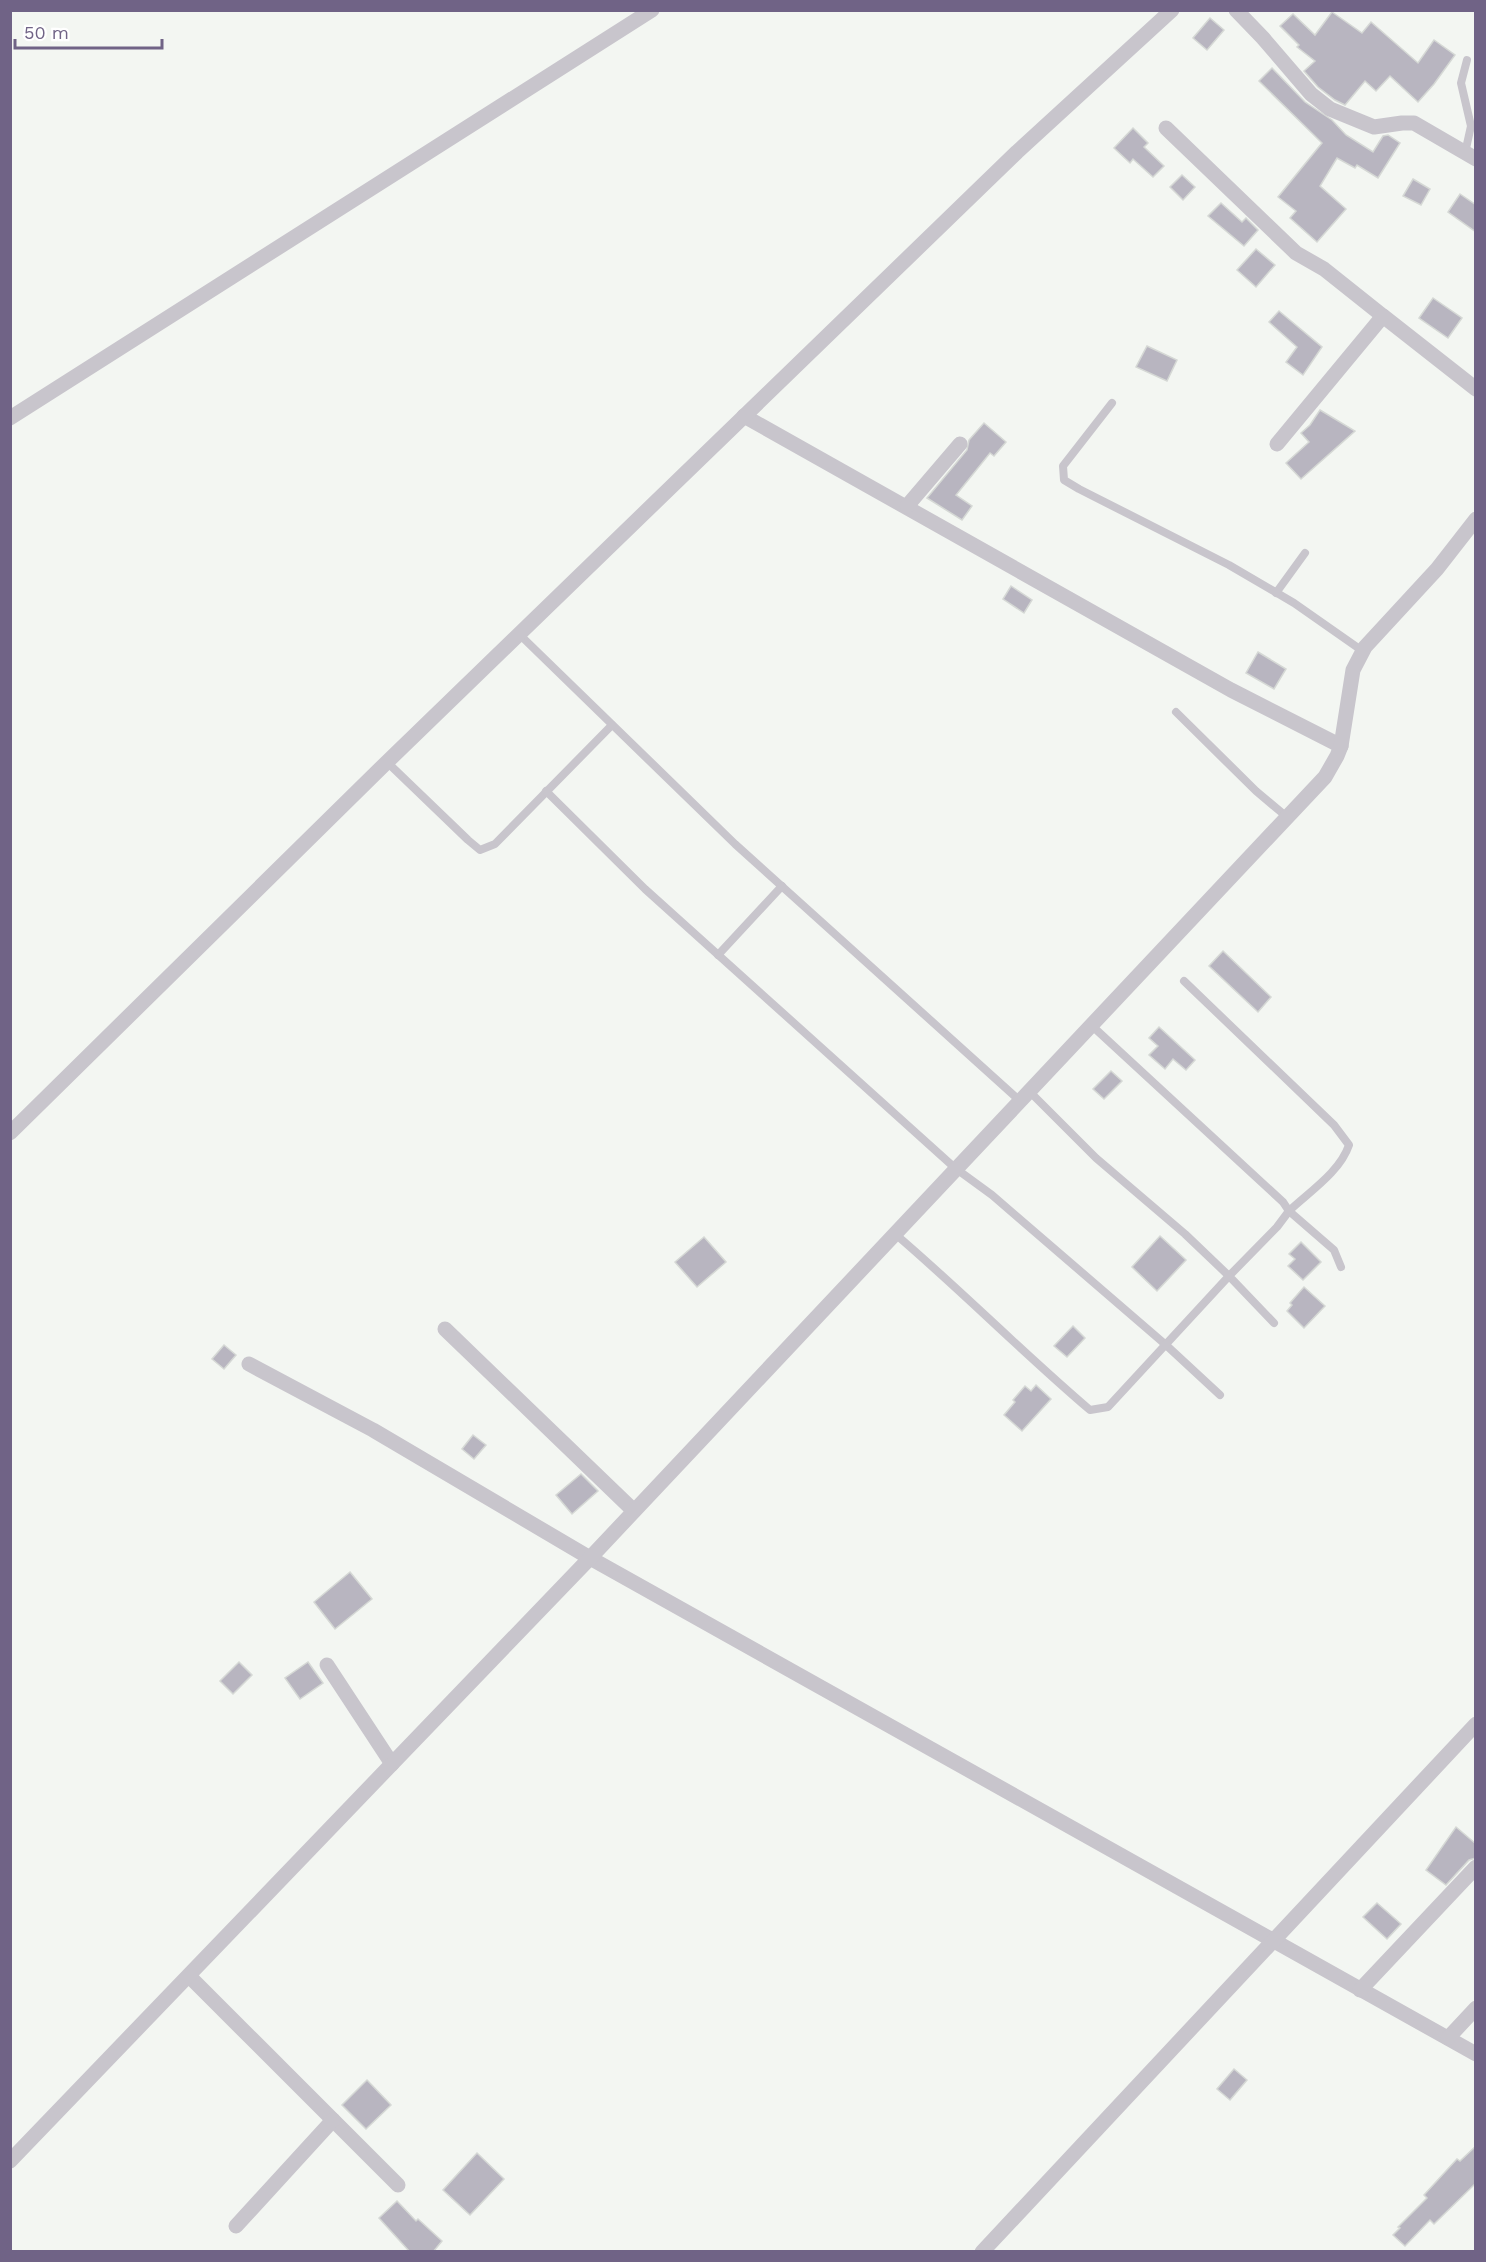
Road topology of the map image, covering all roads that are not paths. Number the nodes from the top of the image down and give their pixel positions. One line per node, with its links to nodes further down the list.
1 (652, 10): 11 (street)
2 (1172, 10): 10 (street)
3 (1236, 10): 6 (street)
4 (1467, 60): 6 (lane)
5 (1166, 128): 7 (street)
6 (1470, 156)
7 (1383, 316): 8 (street); 13 (street)
8 (1476, 389)
9 (1112, 403): 17 (lane)
10 (744, 416): 14 (street); 18 (street)
11 (10, 418)
12 (960, 444): 14 (street)
13 (1277, 444)
14 (907, 506): 22 (street)
15 (1476, 519): 19 (street)
16 (1305, 553): 17 (lane)
17 (1276, 593): 19 (lane)
18 (519, 634): 21 (lane); 23 (street)
19 (1364, 652): 22 (street)
20 (1176, 712): 25 (lane)
21 (612, 725): 24 (lane); 26 (lane)
22 (1341, 746): 25 (street)
23 (387, 762): 24 (lane); 31 (street)
24 (546, 791): 27 (lane)
25 (1287, 817): 29 (street)
26 (782, 886): 27 (lane); 30 (lane)
27 (718, 955): 32 (lane)
28 (1184, 981): 33 (lane)
29 (1090, 1024): 30 (street); 33 (lane)
30 (1024, 1095): 32 (street); 36 (lane)
31 (10, 1133)
32 (955, 1168): 34 (street); 39 (lane)
33 (1288, 1211): 35 (lane); 36 (lane)
34 (894, 1233): 39 (lane); 42 (street)
35 (1341, 1268)
36 (1229, 1276): 37 (lane); 39 (lane)
37 (1274, 1323)
38 (445, 1329): 42 (street)
39 (1166, 1345): 41 (lane)
40 (249, 1364): 43 (street)
41 (1220, 1395)
42 (633, 1510): 43 (street)
43 (590, 1558): 46 (street); 48 (street)
44 (327, 1665): 46 (street)
45 (1476, 1724): 48 (street)
46 (392, 1764): 49 (street)
47 (1476, 1867): 50 (street)
48 (1273, 1942): 50 (street); 58 (street)
49 (189, 1976): 54 (street); 55 (street)
50 (1360, 1990): 52 (street)
51 (1476, 2008): 52 (street)
52 (1448, 2038): 53 (street)
53 (1476, 2054)
54 (333, 2120): 56 (street); 57 (street)
55 (10, 2161)
56 (398, 2185)
57 (236, 2226)
58 (982, 2252)

